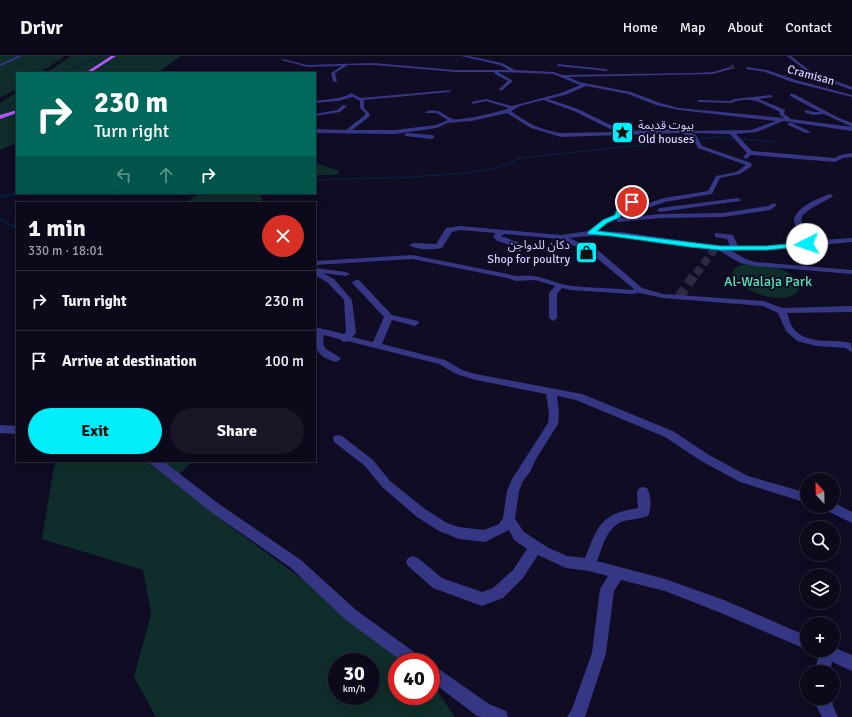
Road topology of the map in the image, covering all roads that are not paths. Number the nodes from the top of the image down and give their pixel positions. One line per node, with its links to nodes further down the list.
1 (21, 56): 16 (street)
2 (114, 56): 28 (main road)
3 (463, 56): 8 (street)
4 (789, 56): 37 (street)
5 (341, 57): 12 (street)
6 (499, 57): 8 (street)
7 (283, 60): 11 (street)
8 (484, 61): 10 (street)
9 (365, 62): 13 (street)
10 (492, 62): 15 (street); 27 (street)
11 (346, 64): 12 (street); 35 (street)
12 (353, 64): 13 (street)
13 (374, 64): 21 (street)
14 (408, 64): 23 (street)
15 (476, 64)
16 (2, 65): 18 (street)
17 (558, 65): 30 (street)
18 (11, 66)
19 (745, 66): 44 (street, Cramisan)
20 (436, 67): 25 (street)
21 (416, 68): 23 (street); 24 (street)
22 (730, 68): 30 (street)
23 (430, 69): 25 (street); 29 (street)
24 (422, 71)
25 (461, 71): 26 (street)
26 (491, 71): 27 (street); 39 (street)
27 (514, 71): 31 (street)
28 (89, 72)
29 (444, 73)
30 (699, 74): 32 (street); 34 (street)
31 (559, 76): 32 (street); 36 (street)
32 (617, 76): 33 (street)
33 (638, 78)
34 (658, 79)
35 (335, 81)
36 (582, 85): 41 (street); 47 (street); 54 (street)
37 (852, 89)
38 (449, 90): 46 (street)
39 (501, 90)
40 (702, 94): 48 (street)
41 (575, 95)
42 (792, 95): 57 (street)
43 (770, 96): 45 (street)
44 (852, 96)
45 (754, 98): 48 (street); 60 (street)
46 (362, 99): 49 (street); 65 (street)
47 (544, 99): 52 (street); 70 (street)
48 (699, 101): 54 (street)
49 (316, 102)
50 (473, 103): 52 (street)
51 (345, 106): 58 (street)
52 (511, 109): 61 (street); 70 (street)
53 (16, 111): 59 (main road)
54 (698, 111): 60 (street)
55 (806, 111): 57 (street)
56 (427, 112): 61 (street)
57 (826, 113): 62 (street)
58 (316, 115)
59 (0, 117)
60 (786, 120): 63 (street); 68 (street); 69 (street)
61 (454, 121): 66 (street)
62 (852, 125)
63 (852, 129)
64 (316, 132): 65 (street)
65 (346, 132): 66 (street)
66 (395, 132): 71 (street)
67 (686, 132): 68 (street); 70 (street); 74 (street)
68 (731, 132): 72 (street)
69 (808, 132)
70 (623, 133)
71 (432, 137)
72 (750, 153): 73 (street); 74 (street)
73 (852, 156)
74 (742, 161): 75 (street)
75 (718, 177): 76 (street); 81 (street)
76 (747, 177)
77 (830, 196): 88 (street)
78 (738, 200): 81 (street)
79 (632, 202): 81 (street)
80 (774, 206): 82 (street)
81 (617, 216): 82 (street)
82 (605, 221): 84 (street)
83 (502, 232): 86 (street); 89 (street); 90 (street)
84 (590, 233): 86 (street); 91 (street)
85 (718, 235): 92 (street)
86 (561, 237): 100 (street)
87 (852, 240): 88 (street)
88 (820, 243): 92 (street)
89 (412, 245)
90 (517, 245)
91 (720, 248): 92 (street); 96 (street)
92 (735, 248)
93 (316, 263): 99 (street)
94 (316, 271): 97 (street)
95 (316, 272): 107 (street)
96 (852, 272)
97 (346, 274)
98 (356, 282): 103 (street)
99 (560, 286): 100 (street); 104 (street)
100 (639, 290): 102 (street)
101 (852, 309): 102 (street)
102 (781, 311): 109 (street)
103 (389, 317): 105 (street); 108 (street)
104 (553, 318)
105 (415, 323)
106 (318, 331): 107 (street); 110 (street)
107 (344, 339): 108 (street)
108 (376, 346): 111 (street)
109 (852, 349)
110 (336, 359)
111 (551, 391): 117 (street); 120 (street)
112 (0, 429): 113 (street)
113 (16, 430)
114 (338, 439): 120 (street)
115 (156, 462): 126 (street)
116 (643, 492): 123 (street)
117 (800, 496)
118 (840, 512): 119 (street)
119 (852, 518)
120 (509, 520): 121 (street)
121 (536, 547): 122 (street); 123 (street)
122 (413, 562)
123 (589, 565): 124 (street)
124 (618, 572): 125 (street); 132 (street)
125 (800, 640)
126 (404, 653)
127 (838, 657): 128 (street)
128 (852, 663)
129 (440, 679): 131 (street)
130 (825, 705): 133 (street)
131 (500, 717)
132 (575, 717)
133 (830, 717)

